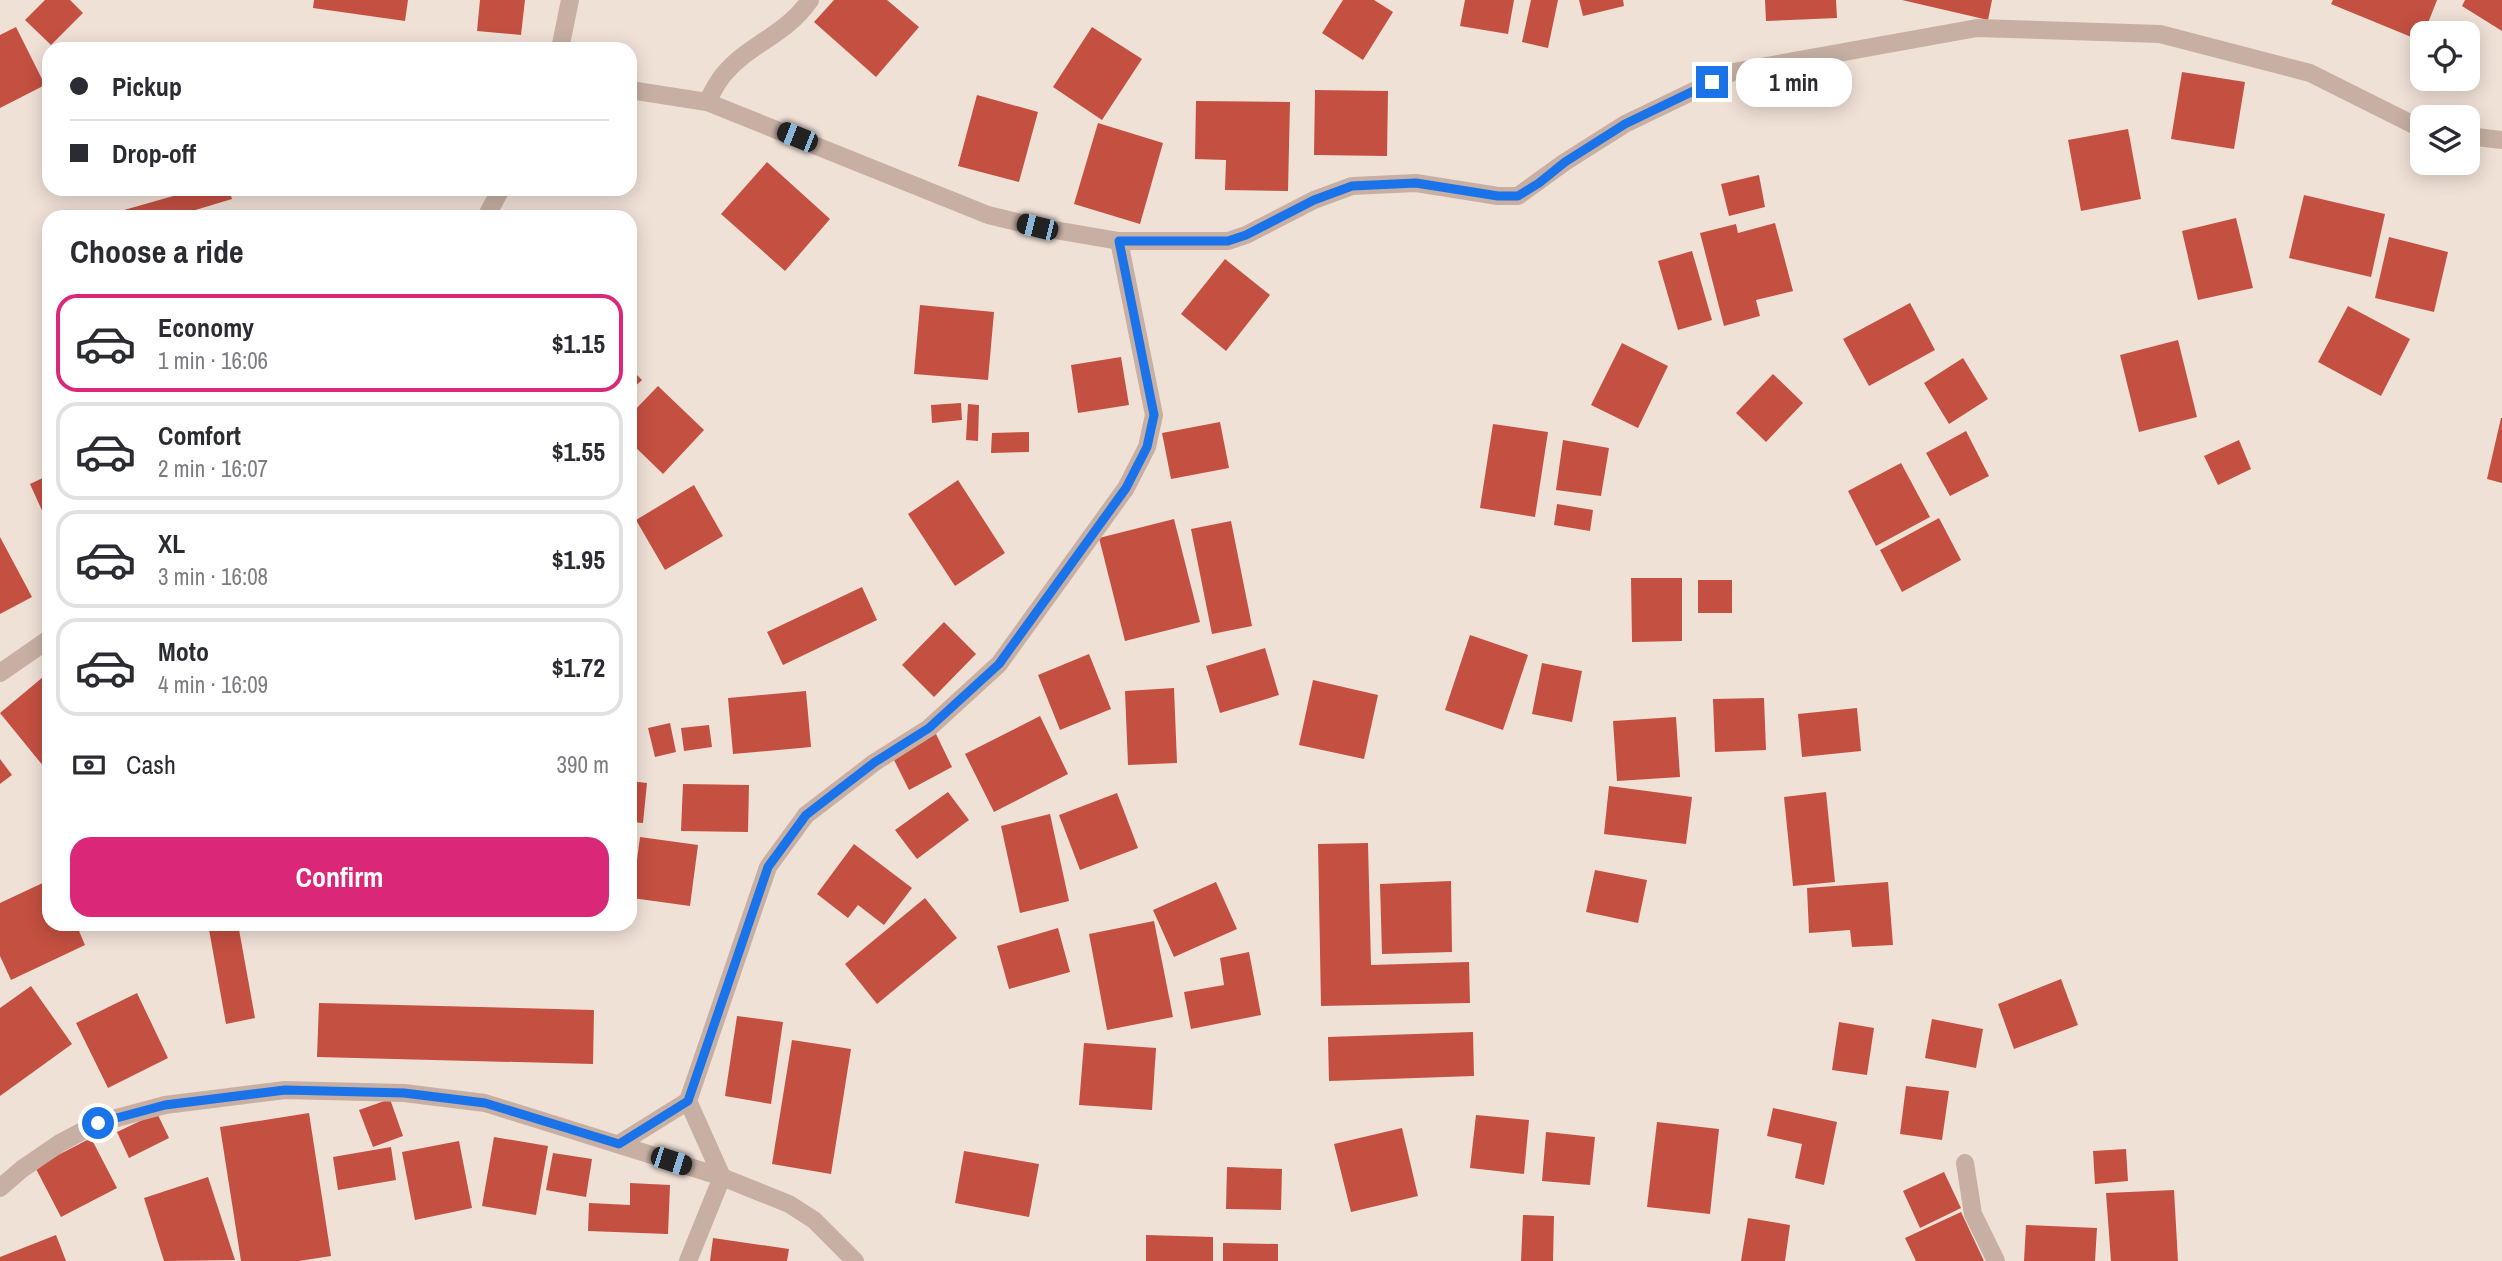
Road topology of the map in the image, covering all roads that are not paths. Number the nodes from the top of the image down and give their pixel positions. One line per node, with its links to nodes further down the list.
1 (570, 0): 3 (street)
2 (810, 0): 5 (street)
3 (561, 42)
4 (637, 91): 5 (street)
5 (707, 102): 9 (street)
6 (2410, 123): 9 (street)
7 (2480, 137): 8 (street)
8 (2502, 140)
9 (1119, 241): 12 (street)
10 (42, 644): 11 (street)
11 (0, 673)
12 (688, 1101): 13 (street); 15 (street)
13 (619, 1144): 15 (street); 16 (street)
14 (1965, 1163): 19 (street)
15 (722, 1177): 17 (street); 18 (street)
16 (0, 1188)
17 (688, 1261)
18 (855, 1261)
19 (1996, 1261)

